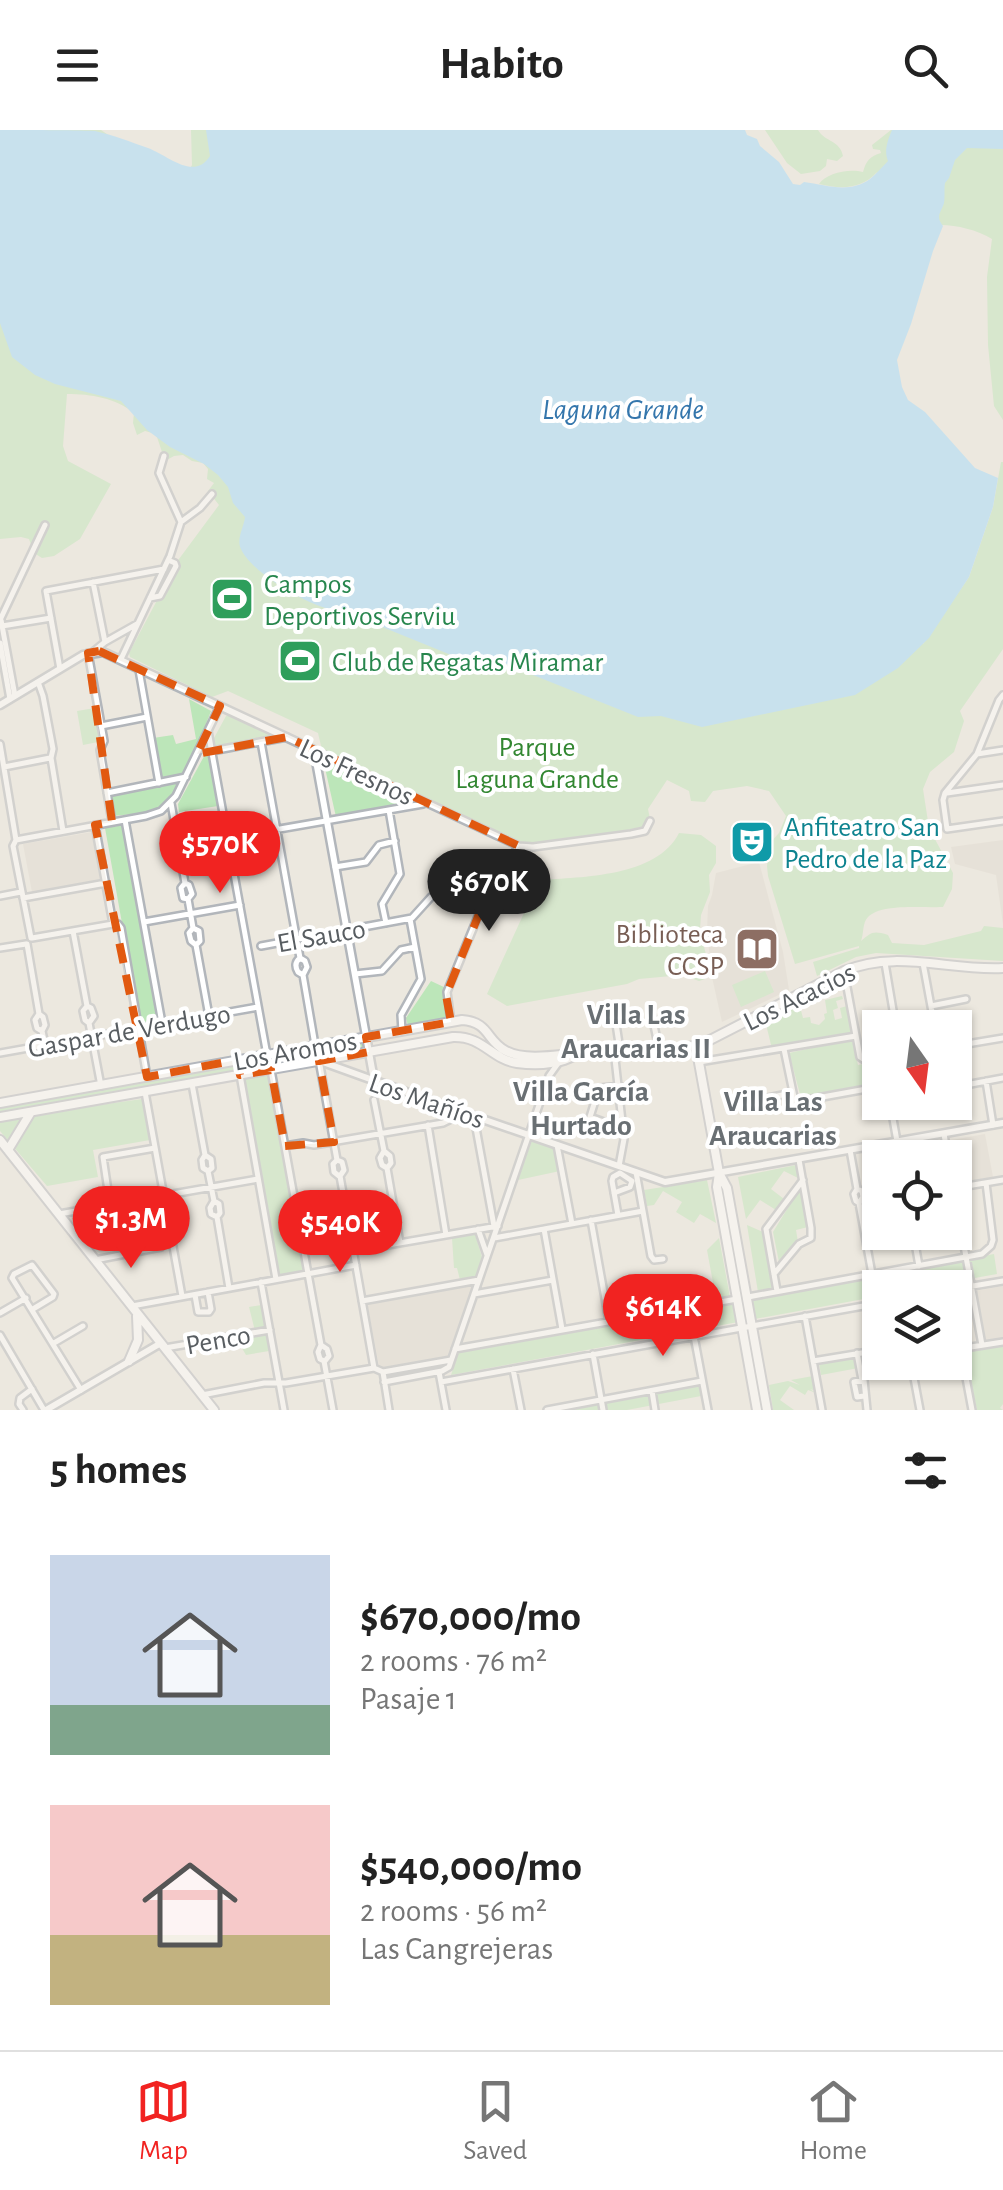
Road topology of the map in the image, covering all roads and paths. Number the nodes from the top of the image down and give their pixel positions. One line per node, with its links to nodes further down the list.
1 (164, 456): 3 (street)
2 (212, 494): 3 (street)
3 (180, 522): 5 (street)
4 (45, 525): 10 (street)
5 (168, 560): 6 (street); 8 (street)
6 (164, 569): 7 (street); 8 (street)
7 (93, 582): 9 (street); 13 (street)
8 (150, 598): 11 (street)
9 (50, 618): 10 (street); 17 (street)
10 (1, 621): 20 (street)
11 (138, 624): 13 (street); 15 (street)
12 (0, 642): 20 (street)
13 (105, 642): 14 (street)
14 (91, 652): 15 (street, Los Fresnos); 17 (street); 26 (street)
15 (120, 659): 16 (street, Los Fresnos)
16 (139, 667): 22 (street, Los Fresnos); 24 (street)
17 (60, 669): 18 (street)
18 (38, 682): 20 (street); 35 (street)
19 (1003, 695): 25 (street)
20 (13, 697): 21 (street)
21 (0, 705)
22 (220, 706): 27 (street); 28 (street, Los Fresnos)
23 (1003, 716): 25 (street)
24 (148, 717): 26 (street); 38 (street)
25 (992, 718): 34 (street)
26 (102, 726): 41 (street)
27 (208, 730): 33 (street); 37 (street)
28 (287, 738): 29 (street, Los Fresnos); 31 (street, Los Fresnos)
29 (261, 742): 33 (street, Los Fresnos); 52 (street)
30 (0, 744): 36 (street)
31 (314, 750): 44 (street, Los Fresnos); 47 (street)
32 (1003, 750): 34 (street)
33 (212, 752): 63 (street)
34 (978, 754): 42 (street)
35 (51, 758): 36 (street); 53 (street)
36 (4, 767): 40 (street)
37 (186, 777): 38 (street); 43 (street)
38 (159, 783): 41 (street)
39 (1003, 785): 42 (street)
40 (4, 786): 55 (street)
41 (106, 793): 49 (street)
42 (945, 793): 48 (street)
43 (171, 802): 46 (street); 64 (street)
44 (426, 803): 45 (street); 57 (street, Los Fresnos)
45 (388, 810): 47 (street); 56 (street)
46 (125, 820): 49 (street); 66 (street)
47 (327, 821): 52 (street); 58 (street)
48 (1003, 821)
49 (112, 822): 51 (street)
50 (650, 822): 57 (street, Los Fresnos)
51 (95, 825): 53 (street); 59 (street)
52 (276, 830): 54 (street); 71 (street)
53 (63, 831): 55 (street)
54 (245, 836)
55 (16, 840): 60 (street)
56 (394, 841): 58 (street); 68 (street)
57 (518, 846): 88 (street)
58 (336, 867): 69 (street)
59 (106, 883): 60 (street); 67 (street)
60 (22, 895): 61 (street); 72 (street)
61 (0, 896)
62 (431, 897): 65 (street)
63 (240, 905): 64 (street); 83 (street)
64 (190, 914): 66 (street); 86 (street)
65 (410, 919): 68 (street, El Sauco); 74 (street)
66 (144, 922): 89 (street)
67 (113, 924): 70 (street); 91 (street)
68 (386, 924): 69 (street, El Sauco)
69 (347, 930): 71 (street, El Sauco); 80 (street)
70 (73, 932): 72 (street); 94 (street)
71 (296, 939): 73 (street, El Sauco); 100 (street)
72 (29, 940): 75 (street); 99 (street)
73 (261, 946)
74 (415, 946): 80 (street); 92 (street)
75 (0, 948)
76 (884, 960): 77 (main road, Los Acacios); 79 (main road, Los Acacios); 84 (street)
77 (923, 963): 78 (main road, Los Acacios); 82 (street)
78 (1003, 968)
79 (844, 972): 93 (street); 101 (main road, Los Acacios)
80 (355, 974): 95 (street)
81 (966, 999): 82 (street)
82 (931, 1006): 85 (street)
83 (258, 1007): 86 (street, Gaspar de Verdugo); 108 (street)
84 (893, 1010)
85 (932, 1010)
86 (209, 1016): 89 (street, Gaspar de Verdugo)
87 (652, 1016): 106 (street)
88 (451, 1022): 92 (main road, Los Aromos); 96 (main road); 105 (main road)
89 (162, 1024): 91 (street, Gaspar de Verdugo)
90 (616, 1024): 103 (street)
91 (139, 1028): 94 (street, Gaspar de Verdugo); 116 (street)
92 (402, 1031): 95 (main road, Los Aromos)
93 (856, 1036): 102 (street, Los Acacios); 109 (street)
94 (92, 1037): 99 (street, Gaspar de Verdugo); 123 (street)
95 (366, 1037): 100 (main road, Los Aromos); 104 (street)
96 (453, 1037): 104 (main road, Los Aromos); 112 (main road)
97 (1003, 1038): 98 (street)
98 (972, 1043)
99 (45, 1046): 107 (street, Gaspar de Verdugo)
100 (316, 1046): 108 (main road, Los Aromos)
101 (696, 1046): 106 (main road, Los Acacios); 113 (main road)
102 (784, 1048): 113 (street, Los Acacios); 129 (street)
103 (618, 1050): 105 (main road, Los Acacios); 106 (main road, Los Acacios); 124 (street)
104 (369, 1052): 111 (main road, Los Aromos); 119 (street)
105 (579, 1052): 112 (main road, Los Acacios)
106 (660, 1052)
107 (0, 1054)
108 (267, 1055): 110 (main road, Los Aromos)
109 (862, 1057)
110 (237, 1060): 115 (main road); 116 (main road, Los Aromos)
111 (318, 1060): 114 (main road, Los Aromos); 119 (street, Los Mañíos); 148 (street)
112 (559, 1062): 144 (street)
113 (699, 1062): 158 (main road)
114 (271, 1070): 115 (main road, Los Aromos); 150 (street)
115 (240, 1075): 122 (main road, Los Aromos); 159 (street)
116 (147, 1077): 121 (main road, Los Aromos)
117 (1003, 1078): 118 (street)
118 (986, 1081): 120 (street); 139 (street)
119 (374, 1082): 135 (street, Los Mañíos)
120 (972, 1083)
121 (113, 1084): 123 (main road, Los Aromos); 130 (main road)
122 (192, 1084): 128 (main road, Los Aromos); 164 (street)
123 (100, 1086): 133 (main road, Los Aromos)
124 (620, 1086): 125 (street); 141 (street)
125 (599, 1088): 126 (street); 141 (street)
126 (590, 1089)
127 (862, 1090): 129 (street)
128 (145, 1092): 130 (main road, Los Aromos); 151 (street)
129 (792, 1093): 132 (street)
130 (116, 1097): 134 (main road, Los Aromos)
131 (374, 1100): 142 (street)
132 (747, 1102)
133 (0, 1103)
134 (31, 1112): 136 (main road, Los Aromos); 153 (main road)
135 (459, 1112): 137 (street, Los Mañíos); 140 (street)
136 (0, 1117)
137 (474, 1117): 144 (street, Los Mañíos); 174 (street)
138 (1003, 1123): 139 (street, Los Mañíos)
139 (993, 1125): 143 (street, Los Mañíos)
140 (428, 1126): 142 (street); 177 (street)
141 (623, 1129): 156 (street)
142 (380, 1134): 148 (street); 181 (street)
143 (944, 1134): 146 (street, Los Mañíos); 147 (street)
144 (529, 1135): 149 (street, Los Mañíos); 174 (street)
145 (0, 1140): 153 (main road)
146 (909, 1140)
147 (945, 1140)
148 (334, 1142): 150 (street); 185 (street)
149 (557, 1144): 156 (street, Los Mañíos); 173 (street)
150 (285, 1146): 195 (street)
151 (155, 1148): 167 (street); 168 (street)
152 (862, 1148): 154 (street, Los Mañíos)
153 (8, 1150): 170 (main road)
154 (850, 1150): 155 (street, Los Mañíos); 192 (street)
155 (799, 1160): 158 (street, Los Mañíos); 160 (street)
156 (619, 1166): 157 (street, Los Mañíos)
157 (636, 1172): 158 (street, Los Mañíos); 162 (street)
158 (719, 1173): 211 (main road)
159 (258, 1179): 164 (street); 198 (street)
160 (802, 1180): 196 (street); 196 (street)
161 (1003, 1180): 163 (street)
162 (635, 1182): 166 (street); 166 (street); 169 (street)
163 (986, 1182): 165 (street); 180 (street)
164 (211, 1187): 167 (street); 204 (street)
165 (972, 1187)
166 (614, 1193): 171 (street)
167 (164, 1195): 168 (street); 209 (street)
168 (110, 1204): 170 (street)
169 (643, 1211): 171 (street); 187 (street)
170 (58, 1214): 189 (main road)
171 (618, 1215): 172 (street)
172 (590, 1220): 173 (street); 218 (street)
173 (572, 1224): 175 (street)
174 (496, 1226): 176 (street); 179 (street)
175 (544, 1228): 179 (street); 200 (street)
176 (478, 1229): 177 (street); 186 (street)
177 (446, 1235): 181 (street)
178 (1003, 1237): 180 (street)
179 (494, 1238): 186 (street)
180 (993, 1240): 188 (street)
181 (400, 1243): 185 (street)
182 (160, 1247): 189 (street)
183 (916, 1250): 191 (street)
184 (965, 1250): 188 (street)
185 (353, 1251): 190 (street)
186 (487, 1256): 199 (street)
187 (663, 1258)
188 (966, 1258): 191 (street); 194 (street)
189 (95, 1260): 215 (main road)
190 (356, 1265): 195 (street); 212 (street)
191 (919, 1266): 193 (street)
192 (871, 1270)
193 (896, 1270)
194 (969, 1270)
195 (308, 1274): 198 (street); 241 (street)
196 (774, 1274): 206 (street)
197 (862, 1276): 206 (street)
198 (276, 1280): 202 (street)
199 (479, 1280): 207 (street); 212 (street)
200 (553, 1280): 207 (street); 222 (street)
201 (1003, 1281): 203 (street)
202 (262, 1282): 204 (street); 221 (street)
203 (972, 1286): 228 (street)
204 (229, 1288): 205 (street)
205 (208, 1292): 208 (street); 208 (street, Penco)
206 (777, 1292): 211 (street)
207 (474, 1294): 230 (street)
208 (195, 1295): 209 (street)
209 (182, 1297): 215 (street)
210 (26, 1298): 214 (street); 214 (street); 216 (street)
211 (742, 1298): 218 (street); 220 (main road)
212 (362, 1300): 237 (street)
213 (862, 1306): 217 (street)
214 (33, 1309): 226 (street)
215 (134, 1309): 229 (main road); 236 (main road)
216 (0, 1313)
217 (805, 1316): 220 (street); 235 (street)
218 (610, 1322): 222 (street)
219 (83, 1326): 226 (street)
220 (747, 1327): 224 (street); 265 (main road); 266 (main road)
221 (270, 1330): 229 (street, Penco); 247 (street)
222 (562, 1330): 230 (street)
223 (0, 1336): 248 (street)
224 (694, 1336): 232 (street); 244 (street)
225 (1003, 1342): 228 (street)
226 (54, 1343): 249 (street)
227 (972, 1345): 228 (street)
228 (982, 1345)
229 (163, 1346): 236 (street); 251 (main road)
230 (456, 1349): 234 (street)
231 (862, 1353): 233 (street)
232 (593, 1354): 238 (street); 252 (street)
233 (857, 1354): 235 (street); 268 (street)
234 (452, 1360): 239 (street); 240 (street)
235 (813, 1361): 267 (street)
236 (129, 1362): 249 (street)
237 (374, 1368): 239 (street); 241 (street)
238 (513, 1369): 246 (street); 260 (street)
239 (382, 1372): 245 (street)
240 (439, 1372): 245 (street); 246 (street)
241 (327, 1376): 247 (street); 257 (street)
242 (914, 1380): 269 (street)
243 (965, 1380): 270 (street)
244 (702, 1381): 250 (street); 264 (street)
245 (384, 1382): 258 (street)
246 (441, 1382): 259 (street)
247 (279, 1384): 251 (street); 256 (street)
248 (32, 1389): 253 (street); 254 (street)
249 (81, 1390): 254 (street)
250 (652, 1391): 252 (street); 263 (street)
251 (202, 1395): 255 (main road)
252 (601, 1400): 261 (street); 262 (street)
253 (22, 1410)
254 (45, 1410)
255 (214, 1410)
256 (284, 1410)
257 (333, 1410)
258 (389, 1410)
259 (446, 1410)
260 (520, 1410)
261 (549, 1410)
262 (603, 1410)
263 (655, 1410)
264 (708, 1410)
265 (757, 1410)
266 (767, 1410)
267 (822, 1410)
268 (866, 1410)
269 (920, 1410)
270 (972, 1410)

